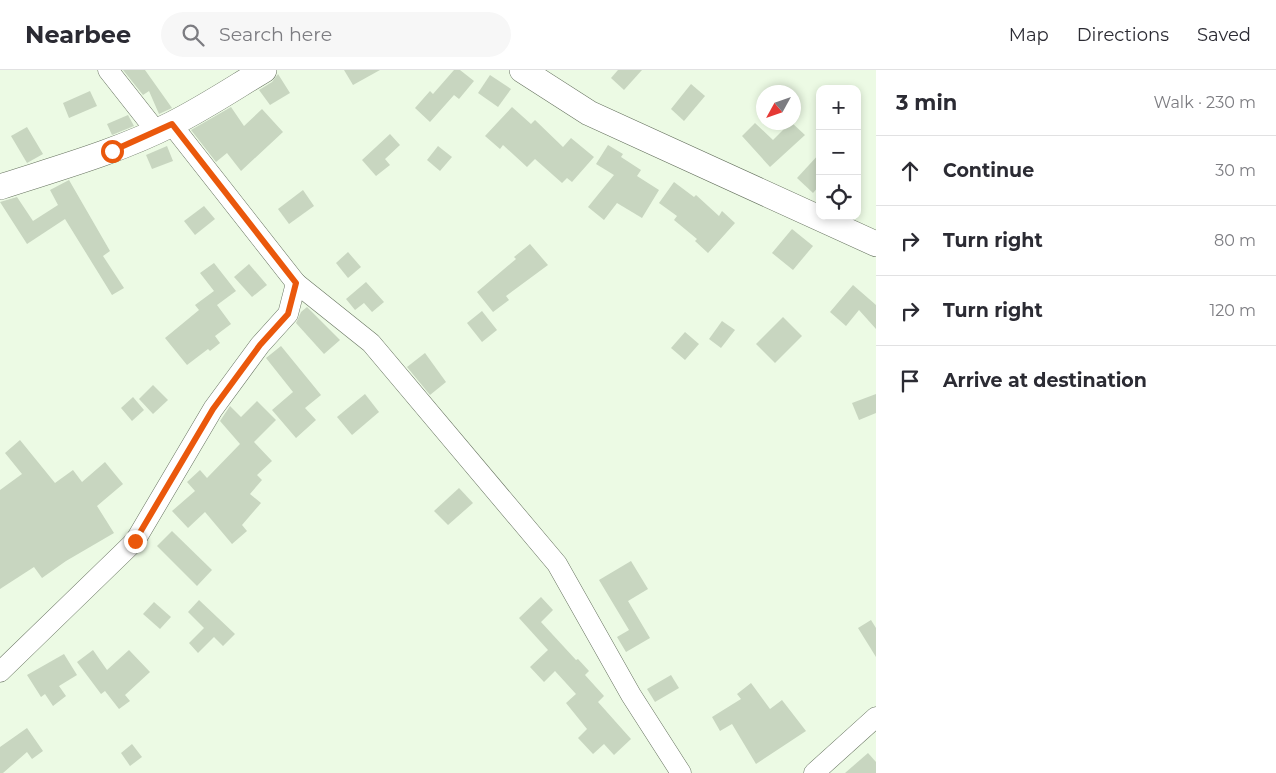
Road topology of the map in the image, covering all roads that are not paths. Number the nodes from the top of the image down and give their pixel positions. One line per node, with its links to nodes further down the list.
1 (108, 70): 4 (street)
2 (264, 70): 4 (street)
3 (522, 70): 6 (street)
4 (164, 128): 5 (street); 7 (street)
5 (0, 187)
6 (876, 244)
7 (296, 283): 8 (street); 10 (street)
8 (0, 672)
9 (876, 717): 11 (street)
10 (681, 773)
11 (814, 773)

